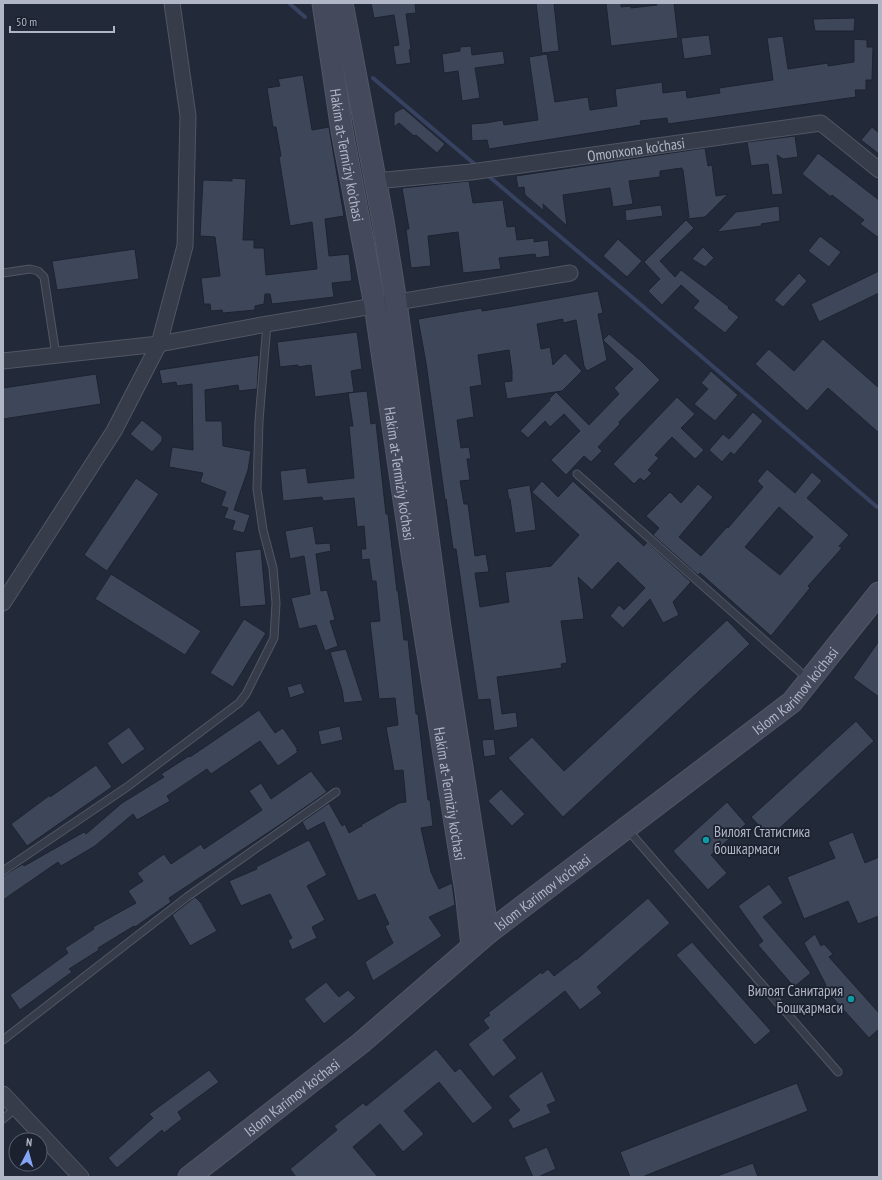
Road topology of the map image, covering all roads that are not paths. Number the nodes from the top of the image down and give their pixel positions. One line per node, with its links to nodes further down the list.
1 (172, 3): 11 (street)
2 (323, 3): 9 (main road, Hakim at-Termiziy ko'chasi)
3 (342, 3): 5 (main road, Hakim at-Termiziy ko'chasi)
4 (879, 170): 5 (street, Omonxona ko'chasi)
5 (375, 181): 8 (main road, Hakim at-Termiziy ko'chasi)
6 (570, 273): 8 (street)
7 (3, 274): 12 (lane)
8 (396, 302): 9 (street); 21 (main road, Hakim at-Termiziy ko'chasi)
9 (375, 305): 10 (street); 22 (main road, Hakim at-Termiziy ko'chasi)
10 (267, 324): 11 (street); 20 (lane)
11 (159, 344): 12 (street); 16 (street)
12 (56, 355): 13 (street)
13 (3, 361)
14 (577, 474): 17 (lane)
15 (879, 592): 17 (main road, Islom Karimov ko'chasi)
16 (3, 603)
17 (809, 680): 19 (main road, Islom Karimov ko'chasi)
18 (336, 792): 23 (lane)
19 (626, 828): 21 (main road, Islom Karimov ko'chasi); 24 (lane)
20 (3, 871)
21 (488, 933): 22 (main road, Islom Karimov ko'chasi)
22 (472, 946): 29 (main road, Islom Karimov ko'chasi)
23 (3, 1040)
24 (838, 1072)
25 (3, 1094): 26 (street)
26 (16, 1108): 27 (lane); 28 (street)
27 (3, 1118)
28 (81, 1177)
29 (189, 1177)

